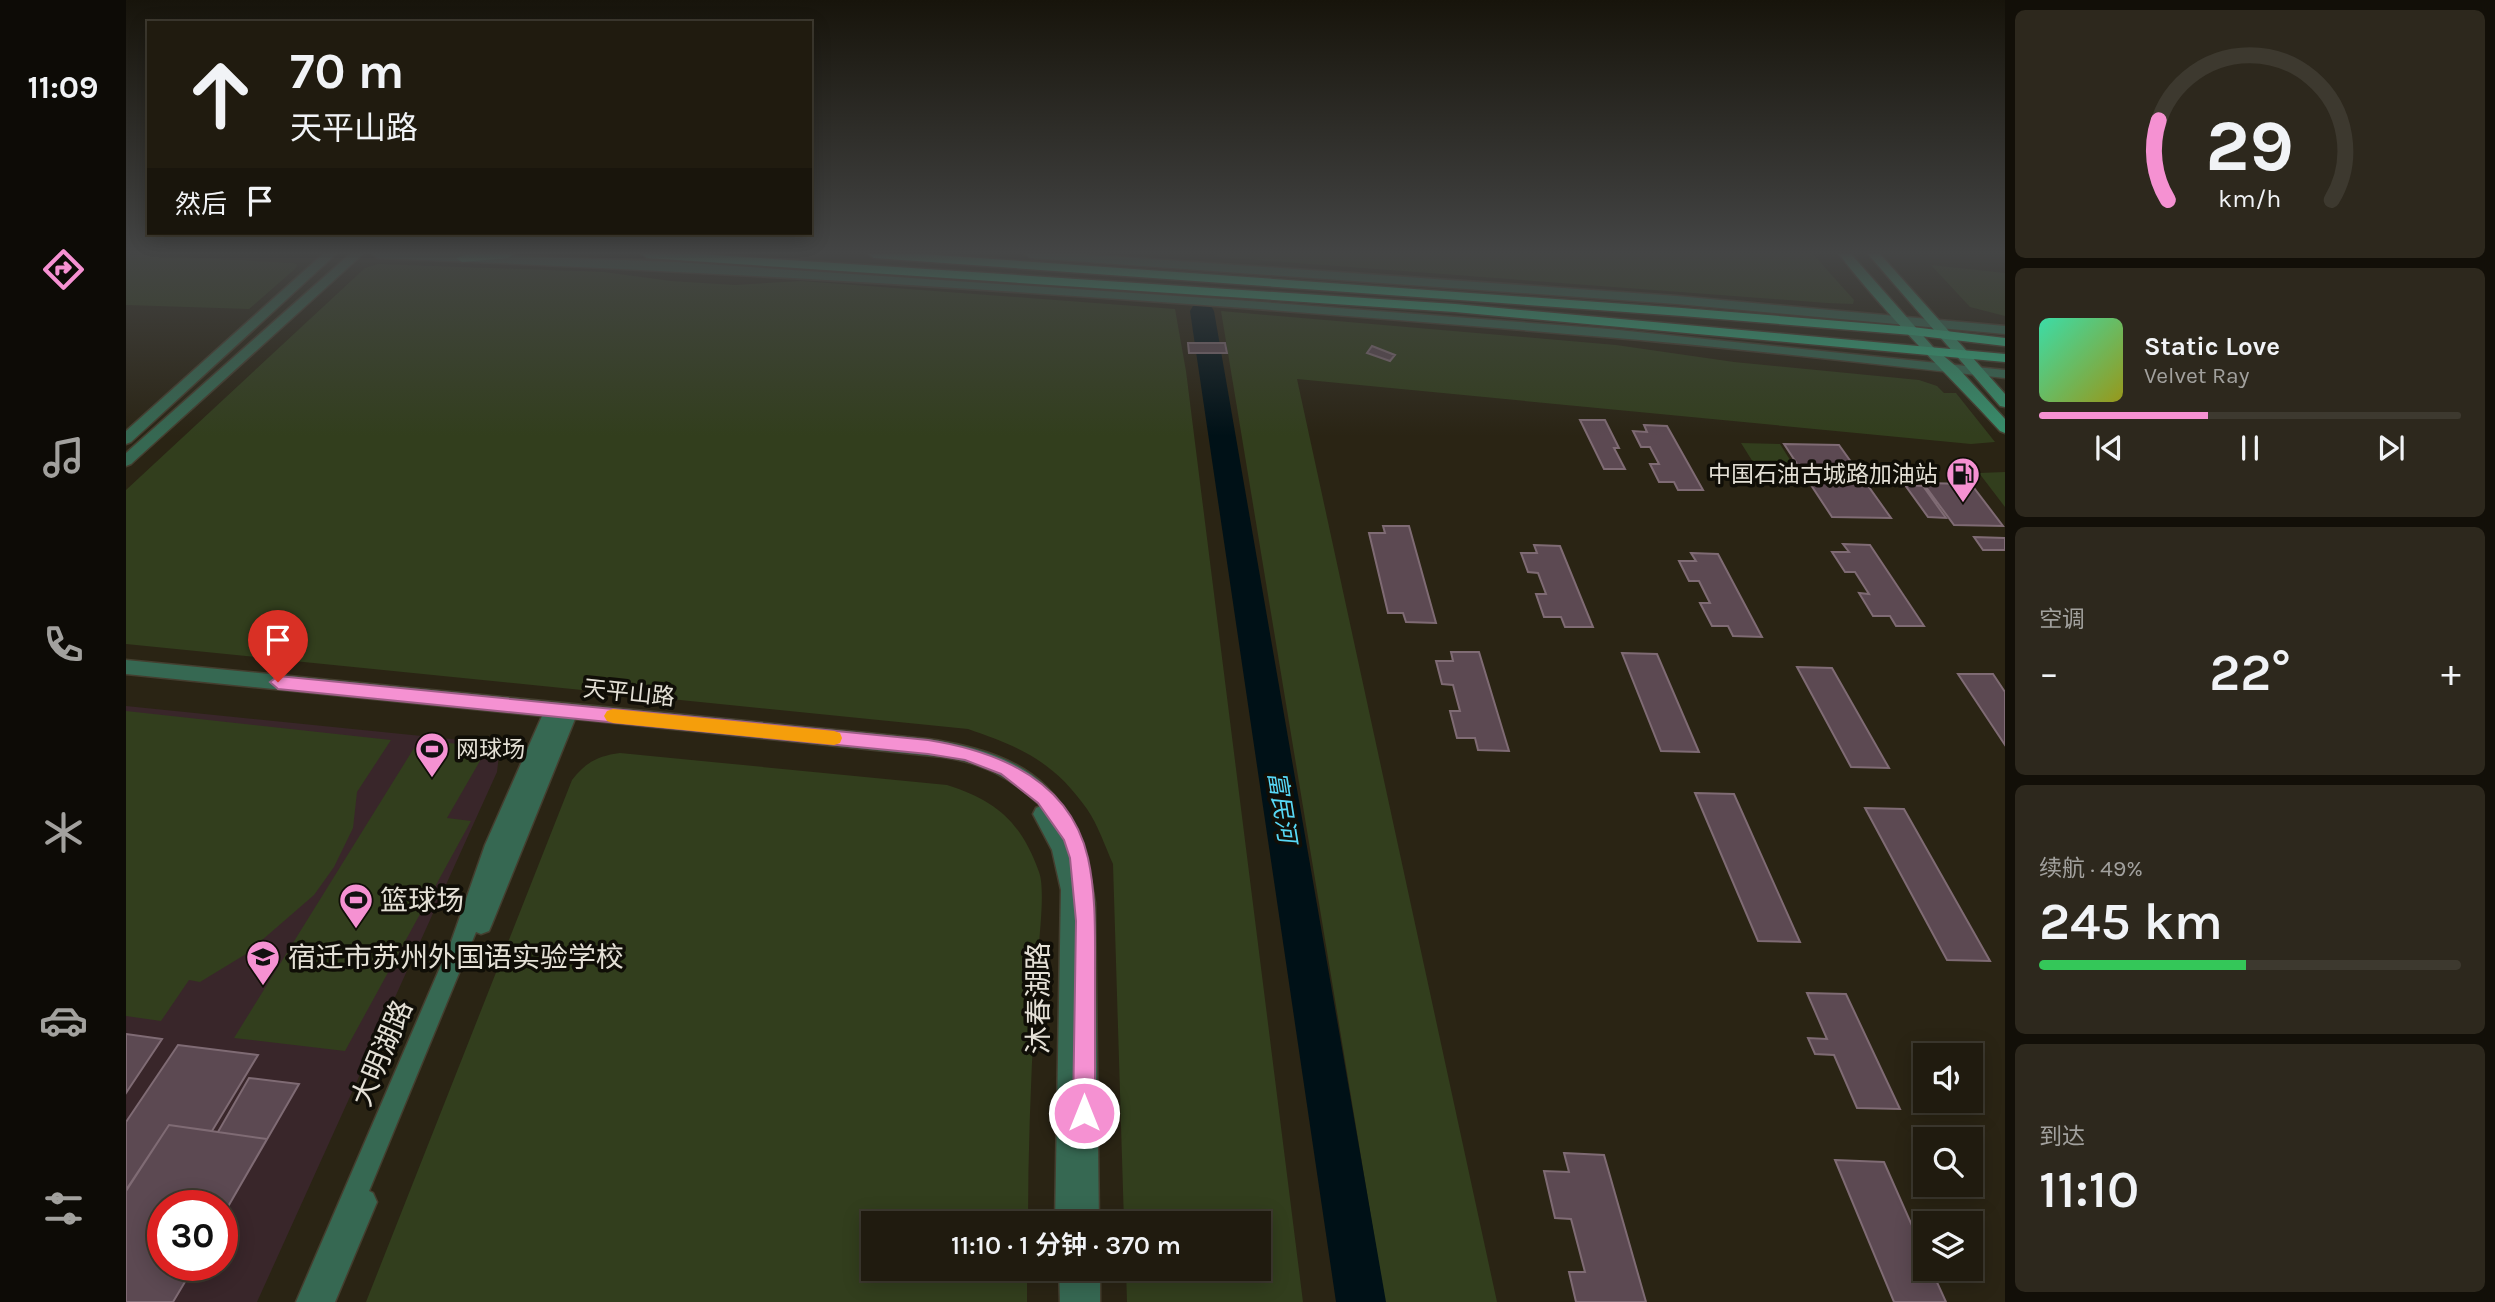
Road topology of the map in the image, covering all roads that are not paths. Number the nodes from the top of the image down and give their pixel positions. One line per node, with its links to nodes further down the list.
1 (263, 315): 23 (street)
2 (287, 315): 24 (street)
3 (1379, 315): 12 (street)
4 (1501, 315): 12 (main road)
5 (1522, 315): 15 (main road)
6 (1730, 315): 10 (main road)
7 (1820, 315): 10 (street)
8 (1898, 315): 10 (main road)
9 (1928, 315): 11 (main road)
10 (1907, 325): 11 (main road); 15 (main road)
11 (1941, 329): 13 (street); 14 (main road); 16 (main road)
12 (1564, 330): 18 (street)
13 (2005, 330)
14 (2005, 342)
15 (1928, 350): 16 (main road); 18 (main road)
16 (1962, 354): 17 (main road); 19 (main road)
17 (2005, 358)
18 (1950, 368): 19 (street); 22 (main road)
19 (1977, 371): 20 (street); 21 (main road)
20 (2005, 374)
21 (2005, 403)
22 (2005, 428)
23 (126, 439)
24 (126, 461)
25 (126, 667): 27 (street, 天平山路)
26 (126, 676): 27 (street, 天平山路)
27 (560, 715): 28 (street, 天平山路); 33 (street, 大明湖路); 34 (street, 大明湖路)
28 (1073, 858): 29 (street, 沐春湖路); 30 (street, 沐春湖路)
29 (1068, 1211)
30 (1086, 1211)
31 (1072, 1281): 35 (street)
32 (1087, 1281): 36 (street)
33 (309, 1302)
34 (323, 1302)
35 (1073, 1302)
36 (1087, 1302)

